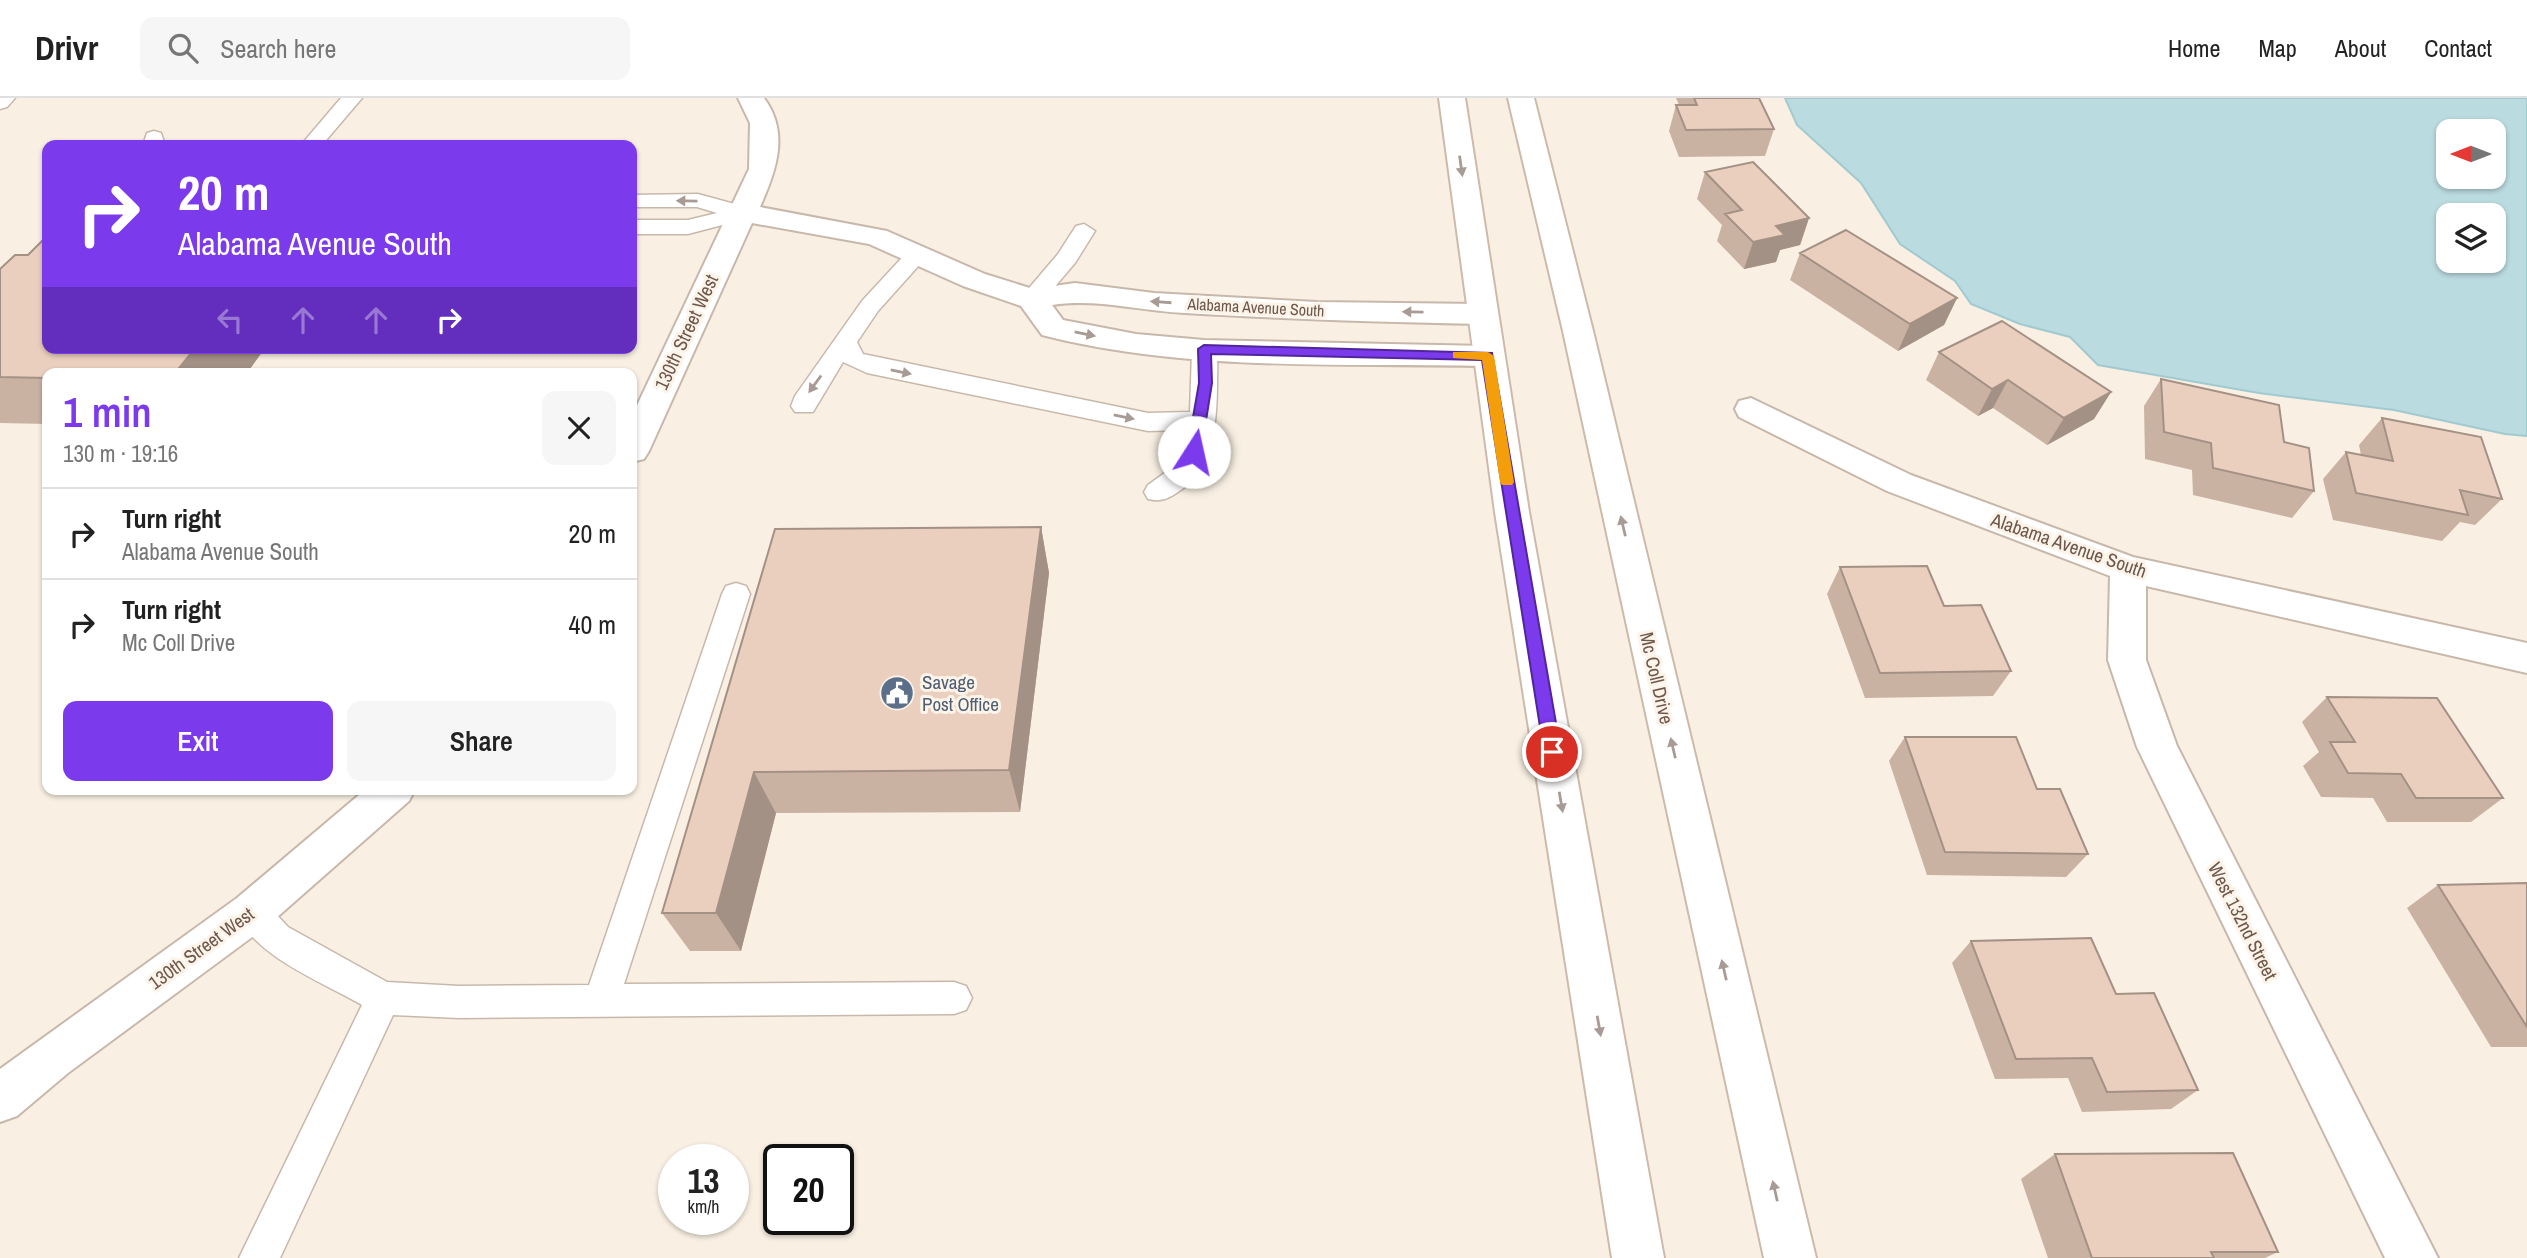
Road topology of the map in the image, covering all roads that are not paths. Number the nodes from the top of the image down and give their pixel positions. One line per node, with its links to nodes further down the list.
1 (5, 98): 6 (lane)
2 (352, 98): 7 (lane)
3 (751, 98): 9 (street, 130th Street West)
4 (1452, 98): 14 (street, one-way to 14)
5 (1521, 98): 34 (street, Mc Coll Drive, one-way to 5)
6 (0, 103)
7 (315, 140)
8 (637, 201): 9 (lane, one-way to 8)
9 (741, 213): 10 (lane); 12 (street, Alabama Avenue South); 21 (street, 130th Street West)
10 (637, 227)
11 (1084, 231): 13 (lane)
12 (918, 254): 13 (street, Alabama Avenue South); 15 (lane)
13 (1032, 299): 14 (street, Alabama Avenue South, one-way to 13); 16 (street, one-way to 16)
14 (1481, 314): 17 (street)
15 (845, 342): 18 (lane, one-way to 18); 20 (lane, one-way to 20)
16 (1204, 349): 17 (street); 20 (lane)
17 (1488, 356): 33 (street, one-way to 33)
18 (804, 406)
19 (1751, 409): 23 (street, Alabama Avenue South)
20 (1200, 418): 22 (lane)
21 (637, 440)
22 (1157, 492)
23 (2128, 569): 25 (street, Alabama Avenue South); 35 (street, West 132nd Street)
24 (736, 594): 30 (lane)
25 (2527, 658)
26 (388, 795): 27 (street, 130th Street West)
27 (252, 912): 28 (lane); 31 (street, 130th Street West)
28 (383, 998): 30 (lane); 32 (lane)
29 (954, 998): 30 (lane)
30 (601, 1000)
31 (0, 1099)
32 (259, 1258)
33 (1638, 1258)
34 (1790, 1258)
35 (2412, 1258)

